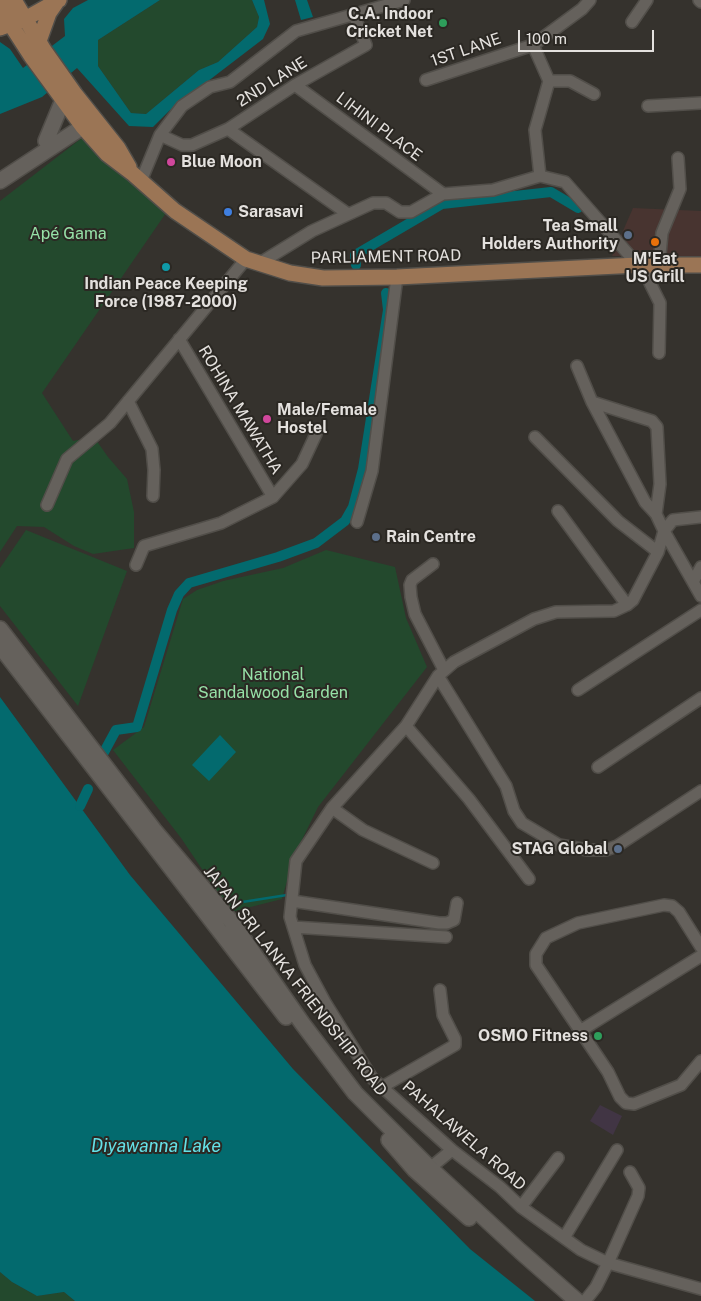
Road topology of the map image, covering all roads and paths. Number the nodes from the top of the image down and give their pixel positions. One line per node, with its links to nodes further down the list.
1 (53, 0): 6 (main road); 9 (main road)
2 (404, 0): 5 (street)
3 (590, 0): 8 (street, 1ST LANE)
4 (647, 0): 7 (street)
5 (353, 13): 12 (street, 2ND LANE); 19 (street)
6 (9, 17): 9 (main road, PARLIAMENT ROAD); 9 (main road, PARLIAMENT ROAD)
7 (632, 22)
8 (533, 44): 10 (street, 1ST LANE); 11 (street)
9 (38, 49): 14 (main road, PARLIAMENT ROAD)
10 (426, 80)
11 (549, 81): 13 (street); 23 (street)
12 (295, 85): 18 (street, 2ND LANE); 26 (street, LIHINI PLACE)
13 (594, 94)
14 (66, 96): 17 (main road, PARLIAMENT ROAD); 20 (main road)
15 (701, 103): 16 (street)
16 (648, 106)
17 (87, 119): 20 (main road); 24 (main road, PARLIAMENT ROAD); 25 (main road)
18 (228, 129): 19 (street, 2ND LANE); 27 (street)
19 (160, 136): 24 (street)
20 (46, 141): 22 (main road)
21 (678, 158): 29 (street)
22 (0, 170)
23 (540, 176): 26 (street, ROHINA MAWATHA); 29 (street)
24 (137, 177): 28 (main road, PARLIAMENT ROAD)
25 (0, 181)
26 (443, 194): 27 (street, ROHINA MAWATHA)
27 (348, 214): 28 (street, ROHINA MAWATHA)
28 (253, 261): 31 (main road, PARLIAMENT ROAD); 32 (street, ROHINA MAWATHA)
29 (649, 265): 30 (main road, PARLIAMENT ROAD); 31 (main road, PARLIAMENT ROAD); 33 (street)
30 (701, 265)
31 (398, 277): 45 (street)
32 (179, 339): 35 (street, ROHINA MAWATHA); 40 (street, ROHINA MAWATHA)
33 (659, 353)
34 (577, 366): 36 (street)
35 (128, 401): 39 (street); 41 (street, ROHINA MAWATHA)
36 (592, 402): 43 (street); 43 (street)
37 (316, 434): 40 (street)
38 (535, 437): 47 (street)
39 (153, 496)
40 (273, 498): 49 (street)
41 (48, 505)
42 (558, 511): 53 (street)
43 (656, 514): 46 (street)
44 (701, 517): 46 (street)
45 (357, 522)
46 (664, 531): 47 (street); 51 (street)
47 (658, 552): 53 (street)
48 (433, 564): 57 (street)
49 (136, 565)
50 (701, 567): 51 (street)
51 (693, 582): 52 (street)
52 (701, 596)
53 (627, 605): 57 (street, PAHALAWELA ROAD)
54 (701, 610): 58 (street)
55 (0, 629): 79 (main road, JAPAN SRI LANKA FRIENDSHIP ROAD)
56 (0, 646): 85 (main road, JAPAN SRI LANKA FRIENDSHIP ROAD)
57 (441, 673): 60 (street, PAHALAWELA ROAD); 62 (street)
58 (578, 690)
59 (701, 698): 61 (street)
60 (406, 726): 63 (street, PAHALAWELA ROAD); 65 (street)
61 (598, 767)
62 (701, 791)
63 (332, 808): 64 (street); 66 (street, PAHALAWELA ROAD)
64 (433, 863)
65 (529, 879)
66 (292, 901): 67 (street); 68 (street, PAHALAWELA ROAD)
67 (457, 903)
68 (293, 927): 69 (street); 75 (street, PAHALAWELA ROAD)
69 (446, 937)
70 (701, 947): 73 (street)
71 (701, 956): 73 (street)
72 (440, 990): 75 (street)
73 (580, 1031): 74 (street)
74 (701, 1061)
75 (382, 1087): 76 (street, PAHALAWELA ROAD)
76 (452, 1150): 79 (street); 81 (street, PAHALAWELA ROAD)
77 (617, 1150): 82 (street)
78 (558, 1158): 81 (street)
79 (430, 1168): 86 (main road, JAPAN SRI LANKA FRIENDSHIP ROAD)
80 (630, 1172): 83 (street)
81 (521, 1207): 82 (street, PAHALAWELA ROAD)
82 (564, 1238): 83 (street, PAHALAWELA ROAD)
83 (608, 1263): 84 (street, PAHALAWELA ROAD); 87 (street)
84 (701, 1289)
85 (564, 1301)
86 (577, 1301)
87 (585, 1301)

